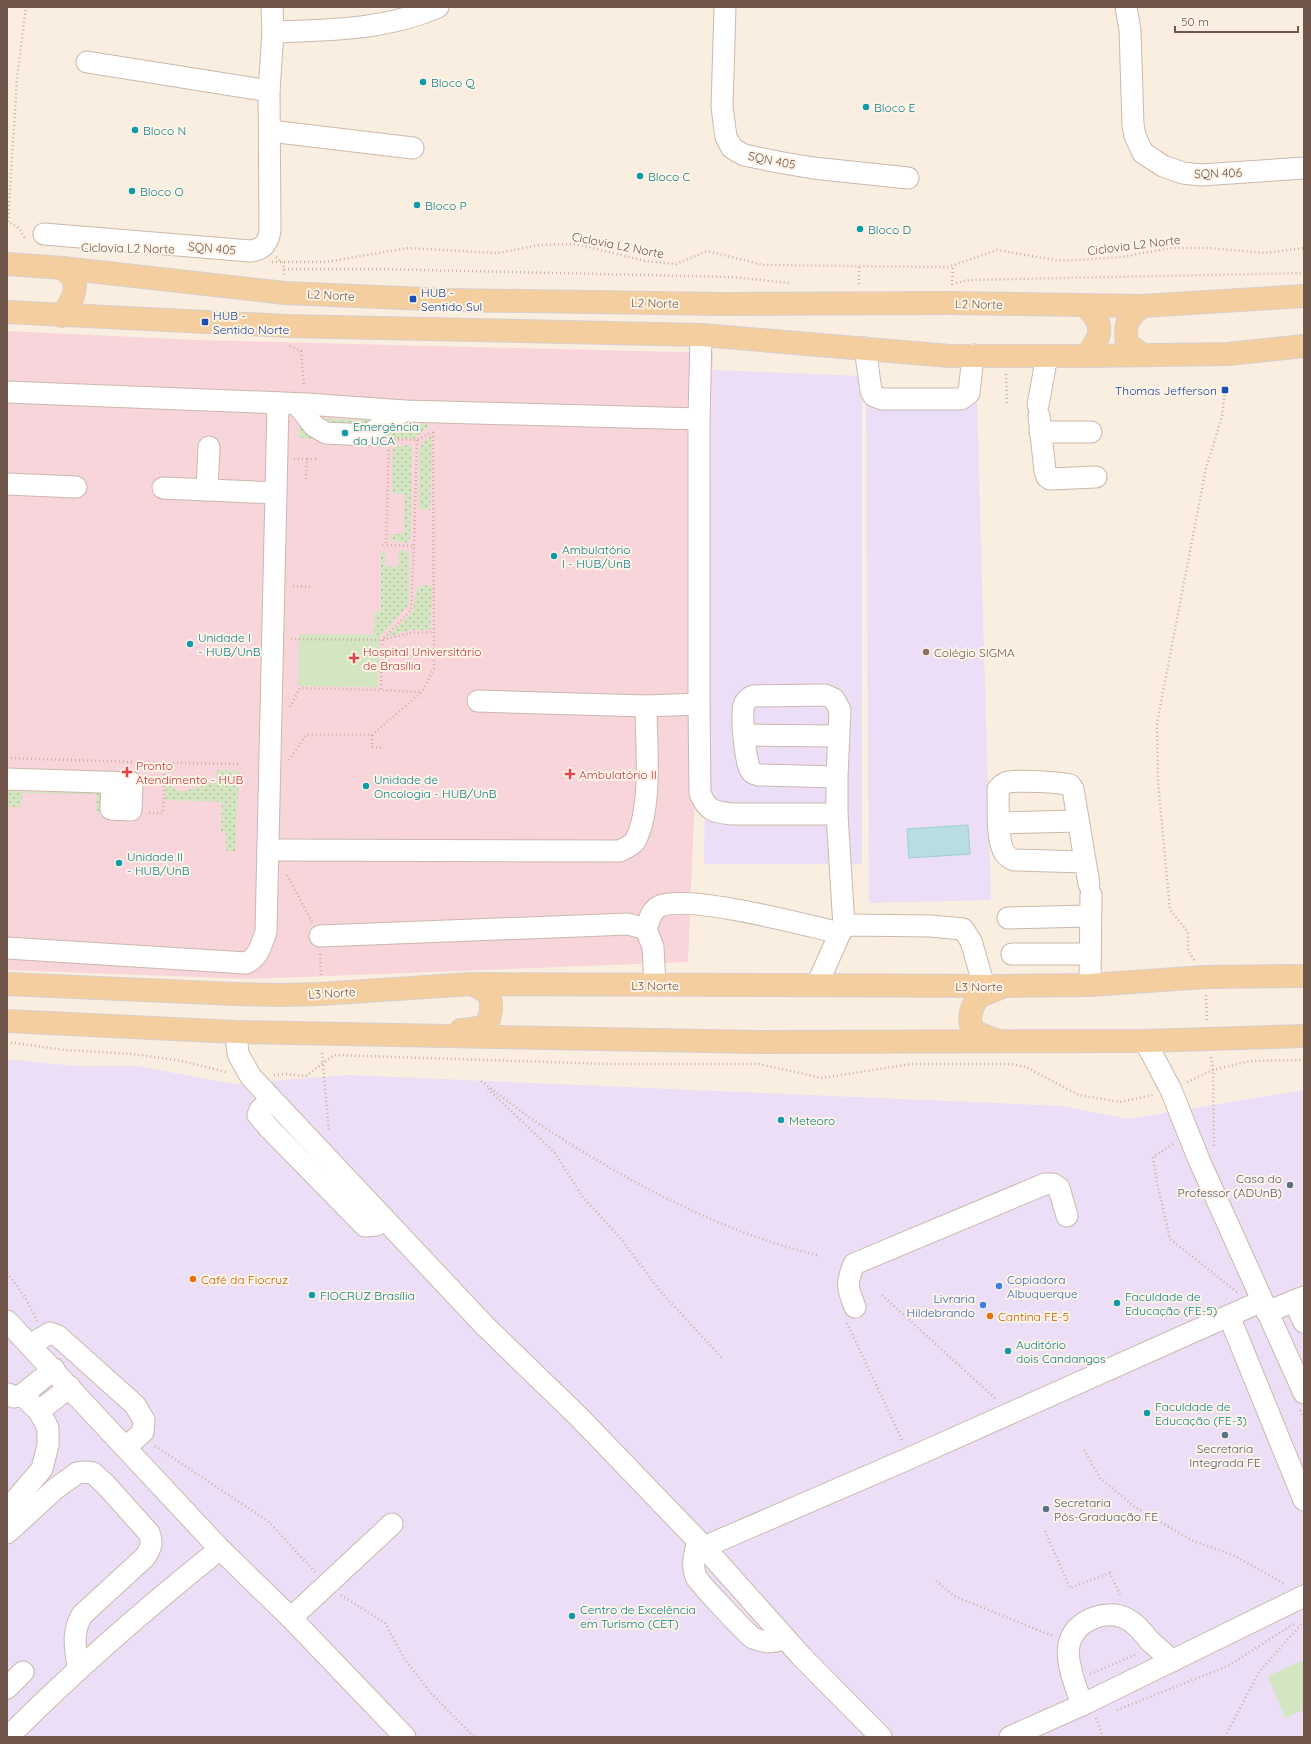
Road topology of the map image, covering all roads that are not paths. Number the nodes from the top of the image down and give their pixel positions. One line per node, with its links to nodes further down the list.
1 (272, 7): 7 (street)
2 (438, 7): 7 (street)
3 (726, 7): 13 (street, SQN 405)
4 (1114, 7): 6 (street)
5 (1126, 7): 6 (street, SQN 406)
6 (1130, 30): 12 (street, SQN 406)
7 (273, 32): 9 (street)
8 (87, 62): 9 (street)
9 (269, 92): 10 (street)
10 (270, 131): 11 (street); 14 (street, SQN 405)
11 (413, 148)
12 (1304, 168)
13 (908, 178)
14 (37, 240)
15 (7, 264): 16 (main road, L2 Norte)
16 (63, 268): 18 (main road, L2 Norte); 21 (main road)
17 (1304, 296): 19 (main road, L2 Norte)
18 (1085, 306): 19 (main road, L2 Norte); 28 (main road)
19 (1142, 306): 26 (main road)
20 (7, 312): 21 (main road)
21 (61, 316): 22 (main road)
22 (701, 335): 24 (main road); 33 (street)
23 (1304, 346): 26 (main road)
24 (865, 348): 25 (main road); 25 (street)
25 (973, 354): 27 (main road)
26 (1143, 354): 28 (main road)
27 (1047, 356): 28 (main road); 32 (street)
28 (1086, 356)
29 (7, 392): 30 (street)
30 (293, 397): 31 (street); 31 (street); 41 (street)
31 (404, 411): 33 (street)
32 (1039, 418): 34 (street); 36 (street)
33 (699, 419): 43 (street)
34 (1091, 432)
35 (209, 447): 40 (street)
36 (1096, 477)
37 (7, 484): 38 (street)
38 (76, 487)
39 (163, 488): 40 (street)
40 (207, 490): 41 (street)
41 (276, 493): 53 (street)
42 (478, 701): 44 (street)
43 (700, 704): 44 (street); 50 (street)
44 (646, 706): 53 (street)
45 (745, 735): 46 (street); 46 (street); 47 (street)
46 (838, 736): 47 (street)
47 (837, 777): 50 (street)
48 (7, 779): 49 (street)
49 (112, 782)
50 (838, 814): 58 (street)
51 (1078, 821): 52 (street); 52 (street); 54 (street)
52 (999, 823): 54 (street)
53 (273, 850): 60 (street)
54 (1085, 862): 55 (street)
55 (1090, 899): 56 (street); 62 (street)
56 (1008, 918)
57 (646, 929): 58 (street); 59 (street); 66 (street)
58 (842, 930): 67 (street); 69 (street)
59 (320, 936)
60 (7, 948)
61 (1012, 954): 62 (street)
62 (1090, 954): 68 (street)
63 (1304, 976): 68 (main road, L3 Norte)
64 (7, 984): 65 (main road, L3 Norte)
65 (472, 984): 66 (main road, L3 Norte); 72 (main road)
66 (655, 985): 67 (main road, L3 Norte)
67 (817, 985): 69 (main road, L3 Norte)
68 (1090, 985): 69 (main road, L3 Norte)
69 (993, 986): 74 (main road)
70 (7, 1021): 71 (main road)
71 (236, 1032): 72 (main road); 76 (street)
72 (431, 1035): 74 (main road)
73 (1304, 1036): 75 (main road)
74 (998, 1041): 75 (main road)
75 (1145, 1041): 80 (street)
76 (271, 1098): 78 (street); 78 (street)
77 (1068, 1216): 81 (street)
78 (384, 1219): 96 (street)
79 (1299, 1299): 80 (street); 84 (street)
80 (1261, 1306): 82 (street); 89 (street)
81 (850, 1313)
82 (1229, 1316): 92 (street); 96 (street)
83 (7, 1321): 85 (street)
84 (1304, 1322)
85 (35, 1336): 86 (street); 91 (street)
86 (54, 1370): 87 (street); 88 (street)
87 (70, 1387): 90 (street); 91 (street)
88 (14, 1394): 90 (street)
89 (1301, 1399)
90 (39, 1411): 93 (street)
91 (126, 1447): 97 (street)
92 (1304, 1500)
93 (7, 1510)
94 (392, 1524): 99 (street)
95 (7, 1533): 101 (street)
96 (701, 1544): 107 (street)
97 (220, 1548): 99 (street); 101 (street)
98 (1298, 1591): 100 (street)
99 (291, 1618): 106 (street)
100 (1172, 1661): 104 (street); 104 (street)
101 (78, 1669): 105 (street)
102 (23, 1672): 103 (street)
103 (7, 1688)
104 (1089, 1712): 108 (street)
105 (8, 1737)
106 (405, 1737)
107 (881, 1737)
108 (1010, 1737)

